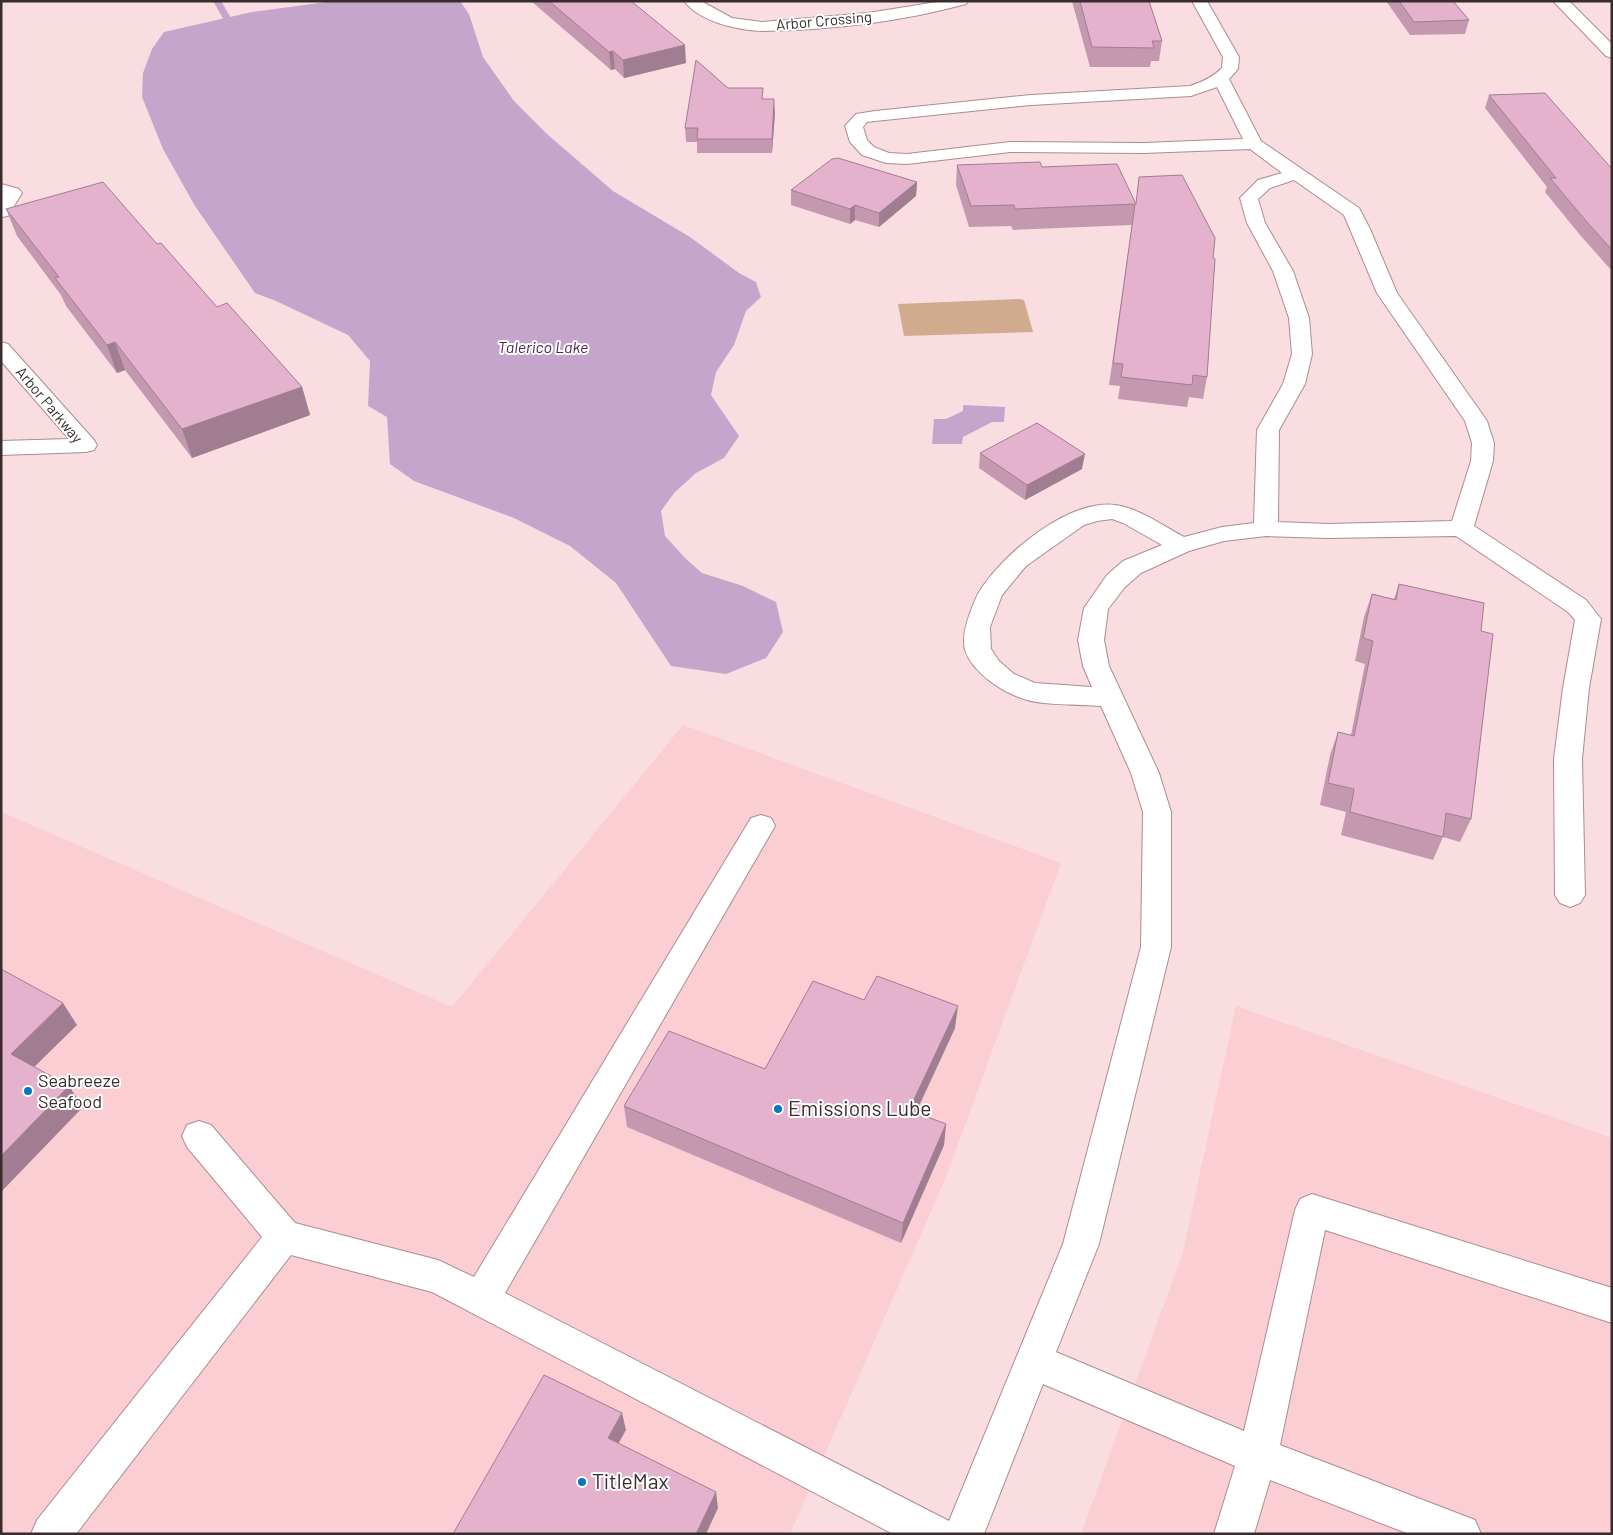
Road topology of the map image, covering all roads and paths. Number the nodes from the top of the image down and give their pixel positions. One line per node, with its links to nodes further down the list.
1 (691, 1): 2 (street, Arbor Crossing)
2 (961, 1)
3 (1199, 1): 6 (street)
4 (1560, 1): 5 (street)
5 (1612, 53)
6 (1221, 78): 7 (street); 7 (street)
7 (1254, 144): 8 (street)
8 (1296, 174): 13 (street); 14 (street)
9 (1, 189): 10 (street)
10 (1, 212)
11 (1, 348): 12 (street, Arbor Parkway)
12 (1, 448)
13 (1460, 528): 14 (street); 18 (street)
14 (1266, 529): 15 (street)
15 (1181, 546): 16 (street); 16 (street)
16 (1109, 697): 23 (street)
17 (761, 826): 21 (street)
18 (1570, 895)
19 (199, 1136): 20 (street)
20 (284, 1237): 21 (street); 25 (street)
21 (481, 1299): 26 (street)
22 (1612, 1306): 24 (street)
23 (1034, 1361): 24 (street); 27 (street)
24 (1258, 1456): 28 (street); 29 (street)
25 (51, 1534)
26 (935, 1534)
27 (964, 1534)
28 (1234, 1534)
29 (1461, 1534)

